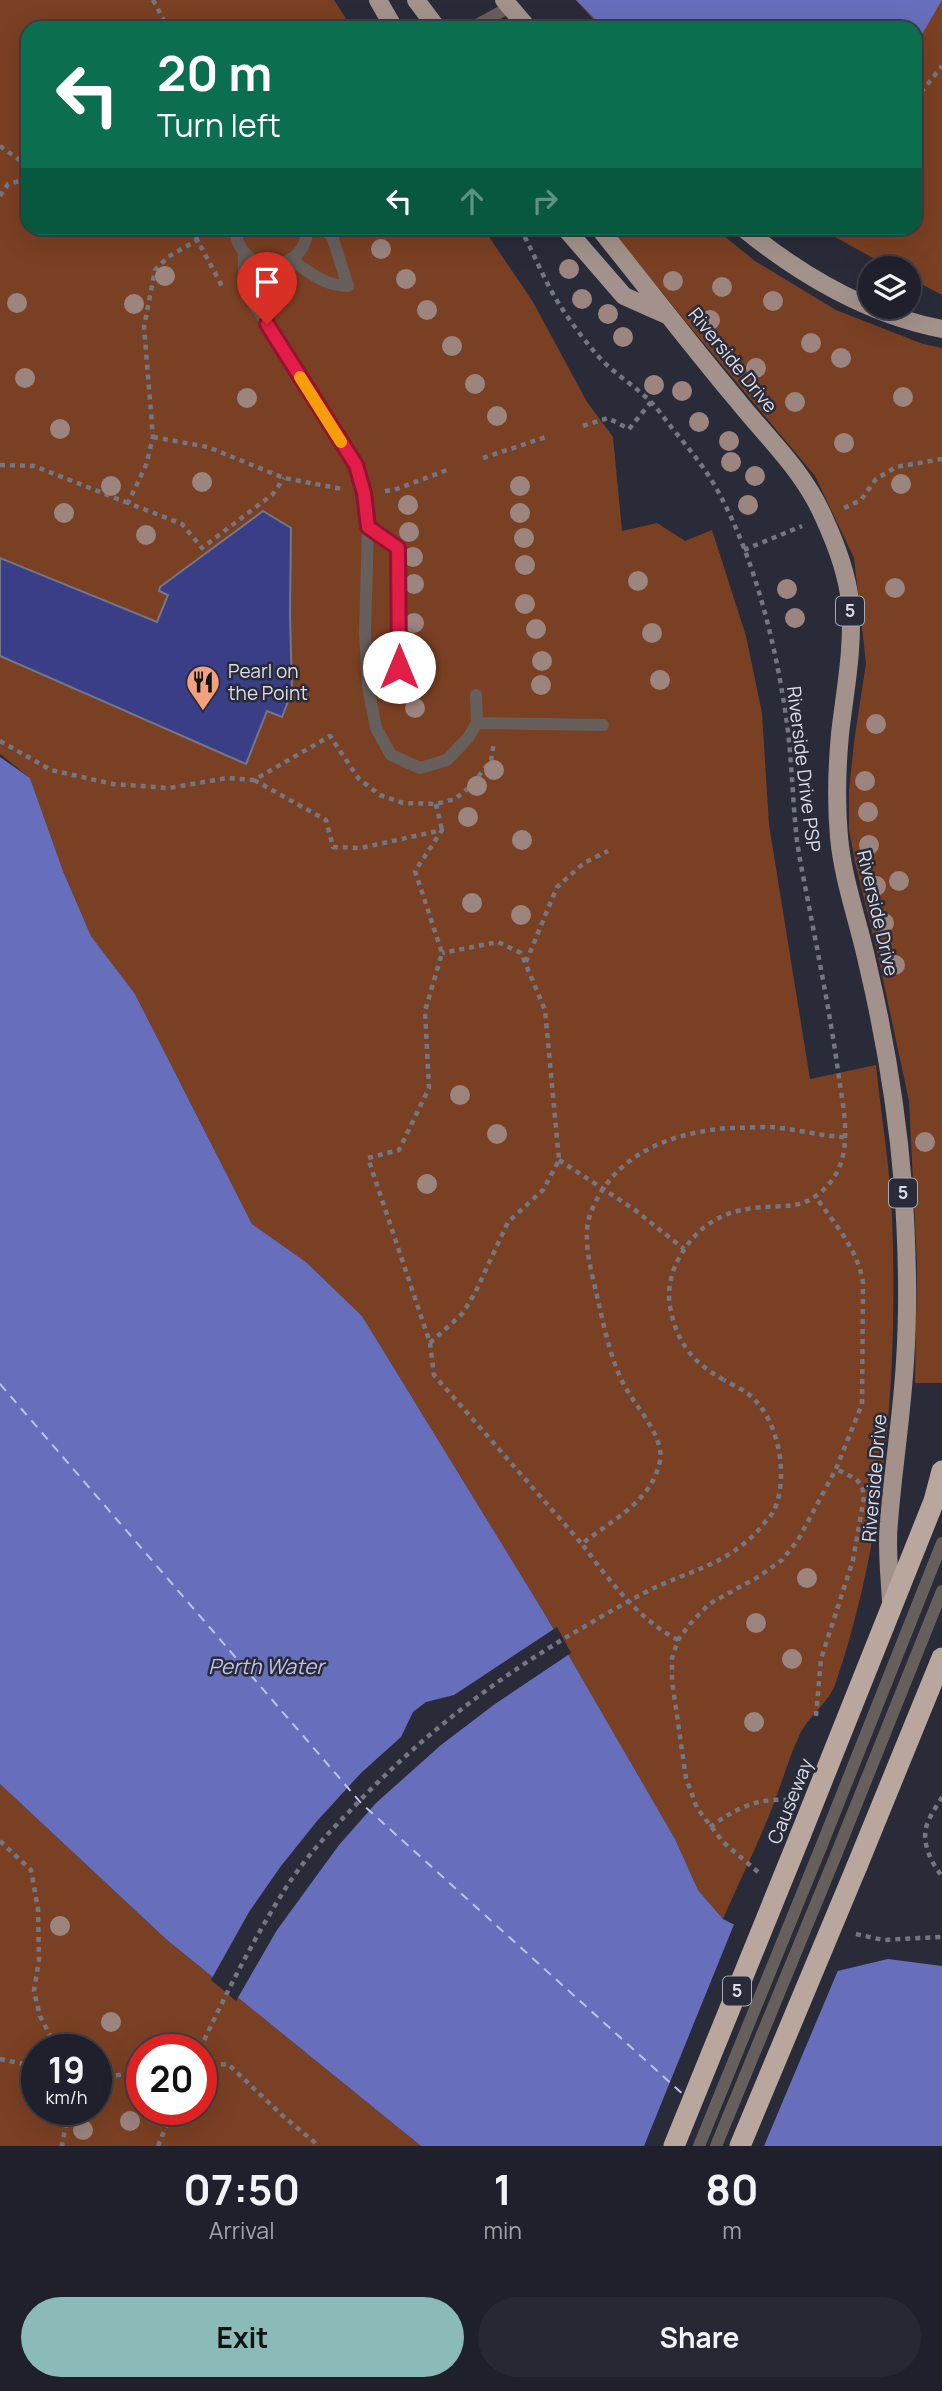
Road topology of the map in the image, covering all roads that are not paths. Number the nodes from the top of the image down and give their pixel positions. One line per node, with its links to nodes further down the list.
1 (378, 0): 4 (main road)
2 (416, 0): 5 (main road)
3 (507, 3): 6 (lane); 7 (lane); 8 (main road)
4 (390, 21)
5 (432, 21)
6 (481, 21)
7 (497, 21)
8 (522, 21)
9 (236, 235): 15 (lane)
10 (306, 235): 16 (lane)
11 (331, 235): 16 (lane)
12 (571, 235): 17 (main road)
13 (605, 235): 17 (main road, Riverside Drive / 5)
14 (752, 235): 18 (main road)
15 (244, 253): 16 (lane); 19 (lane)
16 (290, 259)
17 (672, 318): 27 (main road, Riverside Drive / 5)
18 (942, 329)
19 (368, 527): 20 (lane); 20 (lane)
20 (368, 687): 22 (lane)
21 (476, 695): 22 (lane)
22 (477, 723): 23 (lane)
23 (603, 726)
24 (942, 1471): 27 (highway, Causeway)
25 (942, 1543): 30 (lane, bridge)
26 (942, 1591): 31 (lane, bridge)
27 (891, 1604): 29 (highway, Causeway / 5, bridge)
28 (942, 1658): 32 (highway, bridge)
29 (674, 2146)
30 (699, 2146)
31 (716, 2146)
32 (740, 2146)

